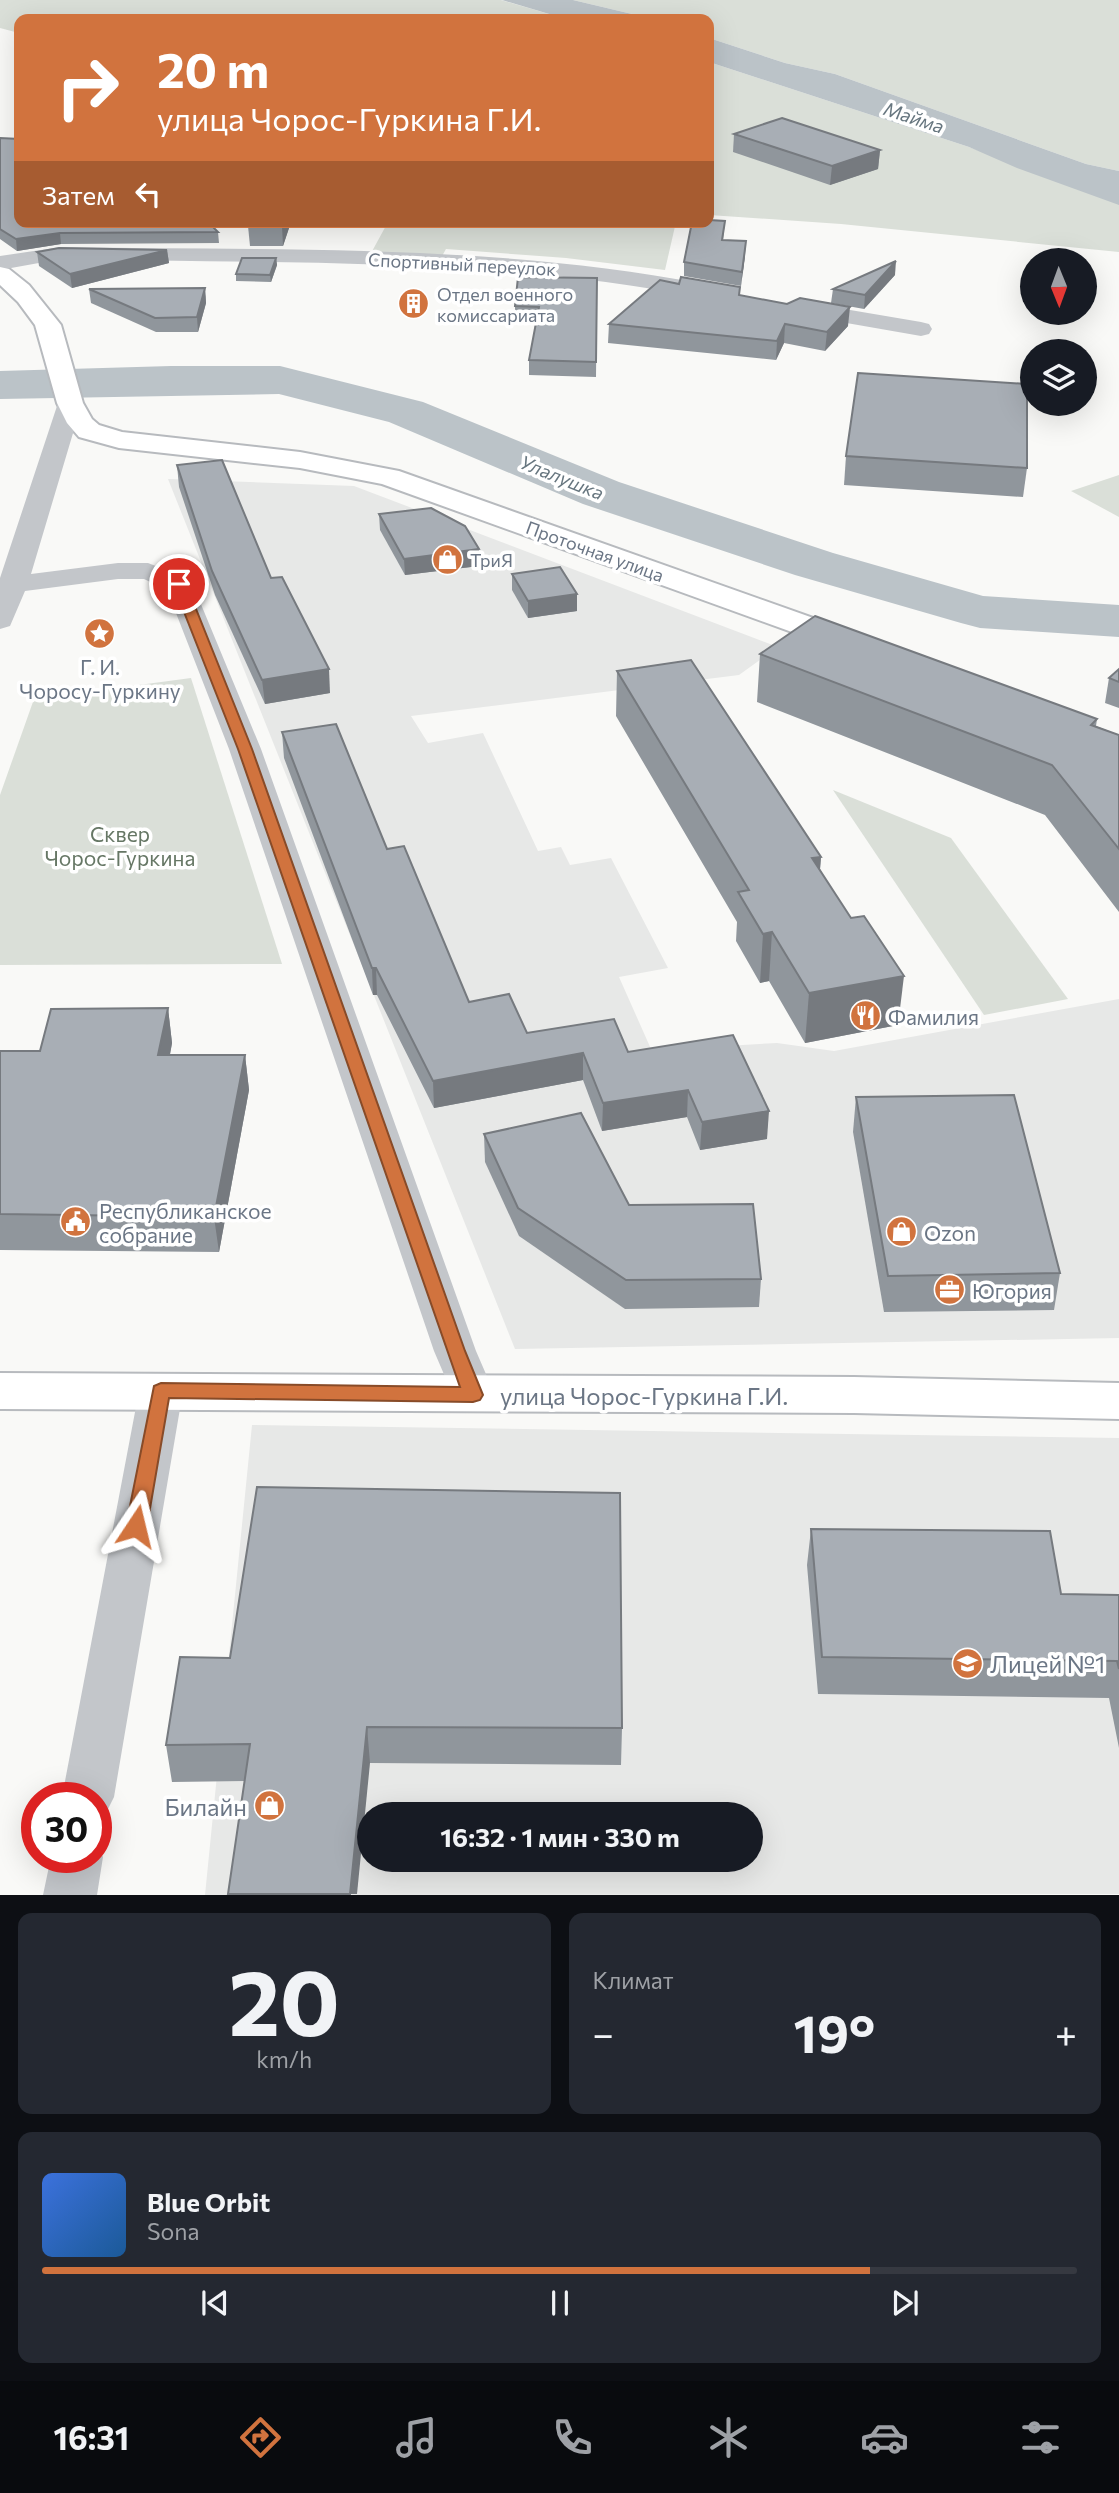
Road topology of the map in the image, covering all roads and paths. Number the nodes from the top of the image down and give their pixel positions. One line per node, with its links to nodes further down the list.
1 (0, 263): 3 (street, Спортивный переулок)
2 (0, 274): 6 (main road, Проточная улица)
3 (719, 294)
4 (782, 305): 5 (street)
5 (920, 329)
6 (71, 403): 7 (street); 9 (main road, Проточная улица)
7 (7, 586): 8 (street); 12 (street)
8 (0, 620)
9 (870, 649)
10 (0, 1391): 11 (main road, улица Чорос-Гуркина Г.И.)
11 (161, 1391): 12 (main road, улица Чорос-Гуркина Г.И.); 14 (street)
12 (473, 1395): 13 (main road, улица Чорос-Гуркина Г.И.)
13 (1119, 1401)
14 (91, 1782)
15 (74, 1873): 16 (street)
16 (70, 1895)

